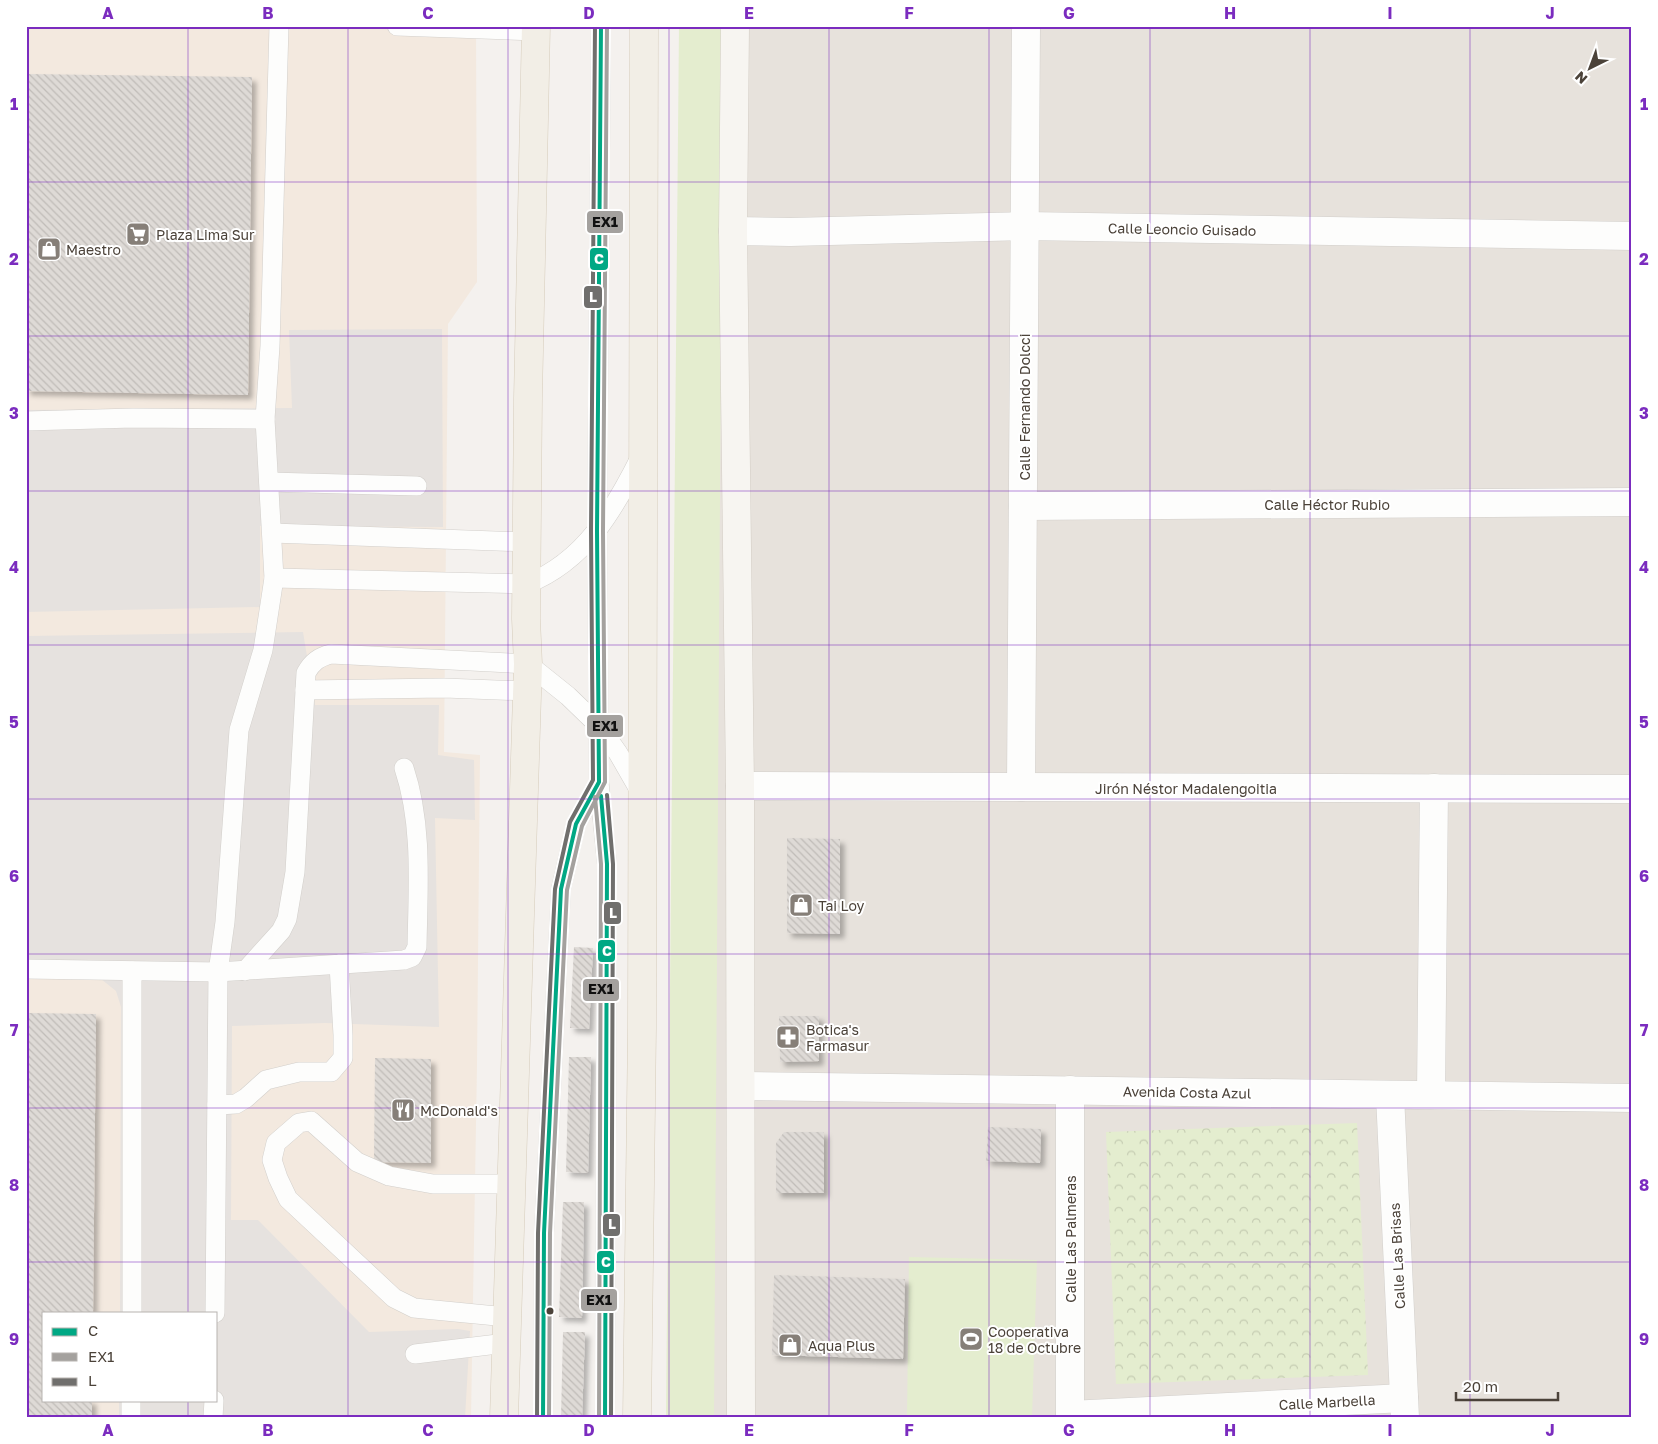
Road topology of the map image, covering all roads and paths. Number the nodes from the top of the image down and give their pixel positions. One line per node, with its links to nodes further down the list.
1 (279, 26): 11 (lane)
2 (397, 26): 7 (lane)
3 (601, 26): 18 (lane)
4 (644, 26): 13 (main road)
5 (736, 26): 9 (main road)
6 (1026, 26): 8 (street, Calle Fernando Dolcci)
7 (536, 29): 20 (main road)
8 (1025, 226): 9 (street, Calle Leoncio Guisado); 10 (street, Calle Leoncio Guisado); 17 (street, Calle Fernando Dolcci)
9 (732, 231): 29 (main road)
10 (1632, 236)
11 (265, 419): 12 (lane); 14 (lane)
12 (26, 421)
13 (643, 452): 18 (lane); 33 (main road)
14 (269, 482): 15 (lane); 19 (lane)
15 (418, 486)
16 (1632, 502): 17 (street, Calle Héctor Rubio)
17 (1023, 506): 30 (street, Calle Fernando Dolcci)
18 (597, 531): 22 (lane); 26 (lane)
19 (272, 533): 20 (lane); 21 (lane)
20 (527, 542): 22 (main road)
21 (274, 578): 22 (lane); 38 (lane)
22 (527, 584): 23 (main road)
23 (528, 664): 24 (lane); 25 (main road); 26 (lane)
24 (305, 690): 25 (lane); 37 (lane)
25 (527, 691): 45 (main road)
26 (599, 726): 28 (lane); 33 (lane)
27 (404, 768): 34 (lane)
28 (599, 782): 57 (lane); 58 (lane)
29 (740, 786): 30 (street, Jirón Néstor Madalengoitia); 39 (main road)
30 (1021, 787): 31 (street, Jirón Néstor Madalengoitia)
31 (1434, 788): 32 (street, Jirón Néstor Madalengoitia); 42 (street)
32 (1632, 789)
33 (642, 796): 59 (main road)
34 (339, 964): 37 (lane); 44 (lane)
35 (26, 969): 36 (lane)
36 (132, 971): 38 (lane); 46 (lane)
37 (245, 971): 38 (lane)
38 (218, 972): 44 (lane)
39 (742, 1086): 40 (street, Avenida Costa Azul); 60 (main road)
40 (1070, 1090): 41 (street, Avenida Costa Azul); 53 (street, Calle Las Palmeras)
41 (1390, 1095): 42 (street, Avenida Costa Azul); 52 (street, Calle Las Brisas)
42 (1431, 1095): 43 (street, Avenida Costa Azul)
43 (1632, 1098)
44 (217, 1106): 47 (lane)
45 (511, 1184): 48 (main road); 48 (lane)
46 (132, 1312)
47 (215, 1312)
48 (507, 1330): 49 (lane); 56 (main road)
49 (415, 1354)
50 (131, 1402): 54 (lane)
51 (214, 1402): 55 (lane)
52 (1404, 1408): 53 (street, Calle Marbella)
53 (1070, 1416)
54 (131, 1418)
55 (213, 1418)
56 (504, 1418)
57 (543, 1418)
58 (604, 1418)
59 (636, 1418)
60 (741, 1418)

